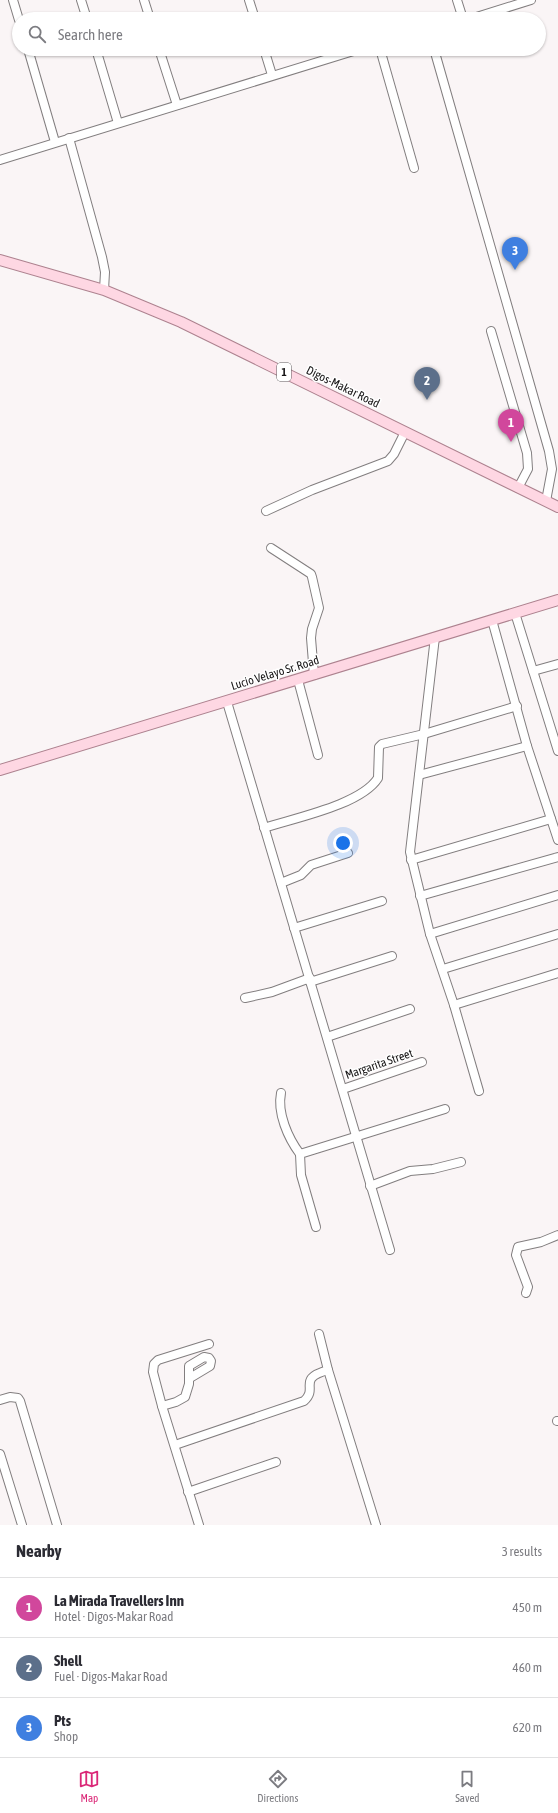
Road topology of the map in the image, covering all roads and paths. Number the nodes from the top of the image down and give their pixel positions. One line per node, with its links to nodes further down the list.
1 (13, 0): 7 (street)
2 (81, 0): 8 (street)
3 (144, 0): 9 (street)
4 (250, 0): 10 (street)
5 (457, 0): 11 (street)
6 (531, 0): 12 (street)
7 (17, 12)
8 (85, 12)
9 (148, 12)
10 (253, 12)
11 (461, 12)
12 (492, 12)
13 (30, 56): 24 (street)
14 (98, 56): 22 (street)
15 (161, 56): 21 (street)
16 (266, 56): 20 (street)
17 (336, 56): 20 (street)
18 (382, 56): 26 (street)
19 (436, 56): 32 (street)
20 (272, 75): 21 (street)
21 (176, 105): 22 (street)
22 (118, 123): 23 (street)
23 (69, 138): 24 (street); 28 (street)
24 (55, 142): 25 (street)
25 (0, 160)
26 (414, 168)
27 (0, 260): 28 (main road, Digos-Makar Road / 1)
28 (104, 290): 30 (main road, Digos-Makar Road / 1)
29 (491, 331): 31 (street)
30 (405, 432): 31 (main road, Digos-Makar Road / 1); 34 (street)
31 (518, 488): 32 (main road, Digos-Makar Road / 1)
32 (546, 501): 33 (main road, Digos-Makar Road / 1)
33 (558, 507)
34 (266, 511)
35 (271, 548): 42 (street)
36 (558, 600): 37 (main road, Lucio Velayo Sr. Road)
37 (515, 613): 38 (main road, Lucio Velayo Sr. Road); 41 (street)
38 (492, 620): 39 (main road, Lucio Velayo Sr. Road); 45 (street)
39 (435, 637): 42 (main road, Lucio Velayo Sr. Road); 46 (street)
40 (558, 664): 41 (street)
41 (533, 671): 48 (street)
42 (314, 675): 43 (main road, Lucio Velayo Sr. Road)
43 (298, 680): 44 (main road, Lucio Velayo Sr. Road); 49 (street)
44 (227, 702): 50 (main road, Lucio Velayo Sr. Road); 53 (street)
45 (517, 706): 46 (street); 47 (street)
46 (424, 734): 51 (street); 53 (street)
47 (527, 746): 51 (street); 52 (street)
48 (558, 751)
49 (318, 755)
50 (0, 770)
51 (419, 775): 57 (street)
52 (551, 819): 54 (street); 57 (street)
53 (264, 828): 58 (street)
54 (558, 840)
55 (348, 853): 58 (street)
56 (558, 857): 60 (street)
57 (411, 860): 60 (street)
58 (281, 883): 62 (street)
59 (558, 895): 63 (street)
60 (420, 896): 63 (street)
61 (382, 901): 62 (street)
62 (294, 928): 68 (street)
63 (430, 934): 66 (street)
64 (558, 934): 66 (street)
65 (392, 956): 68 (street)
66 (443, 968): 70 (street)
67 (558, 973): 70 (street)
68 (310, 980): 69 (street); 72 (street)
69 (245, 998)
70 (454, 1005): 75 (street)
71 (410, 1009): 72 (street)
72 (327, 1037): 74 (street)
73 (422, 1062): 74 (street, Margarita Street)
74 (343, 1089): 78 (street)
75 (479, 1091)
76 (280, 1093): 79 (street)
77 (445, 1109): 78 (street)
78 (357, 1137): 79 (street); 81 (street)
79 (300, 1154): 82 (street)
80 (461, 1162): 81 (street)
81 (370, 1186): 84 (street)
82 (316, 1227)
83 (558, 1235): 85 (street)
84 (390, 1250)
85 (526, 1293)
86 (319, 1334): 88 (street)
87 (209, 1344): 91 (street)
88 (328, 1370): 92 (street); 99 (street)
89 (190, 1378): 91 (street)
90 (0, 1400): 97 (street)
91 (162, 1406): 92 (street)
92 (174, 1445): 95 (street)
93 (0, 1454): 96 (street)
94 (276, 1462): 95 (street)
95 (188, 1492): 98 (street)
96 (22, 1525)
97 (57, 1525)
98 (199, 1525)
99 (376, 1525)

